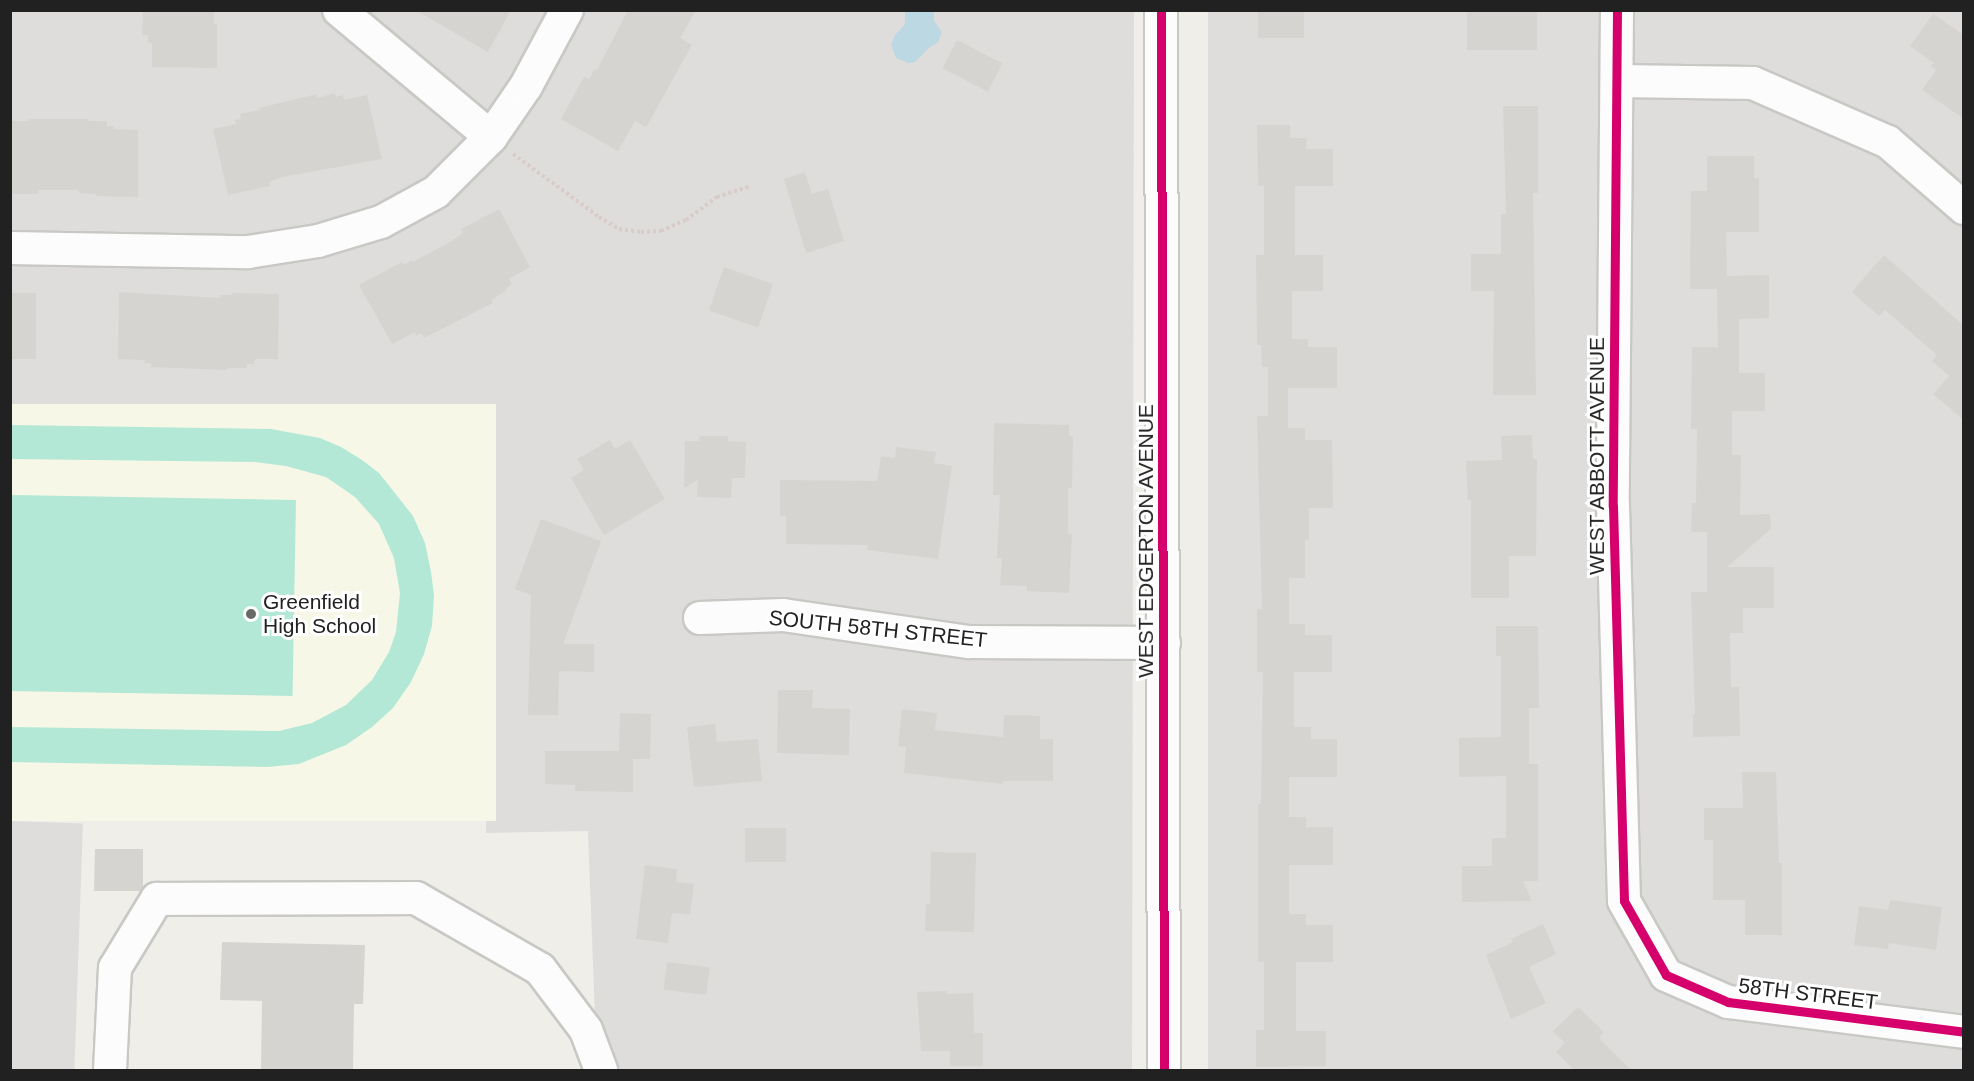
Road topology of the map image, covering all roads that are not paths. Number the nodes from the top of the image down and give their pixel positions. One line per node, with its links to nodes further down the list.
1 (339, 10): 6 (street)
2 (567, 10): 6 (street)
3 (1161, 10): 10 (street, WEST EDGERTON AVENUE)
4 (1617, 10): 5 (street, WEST ABBOTT AVENUE)
5 (1618, 81): 7 (street); 11 (street, WEST ABBOTT AVENUE)
6 (491, 137): 8 (street)
7 (1964, 208)
8 (10, 248)
9 (700, 618): 10 (street, SOUTH 58TH STREET)
10 (1164, 643): 15 (street, WEST EDGERTON AVENUE)
11 (1624, 901): 12 (street, 58TH STREET)
12 (1964, 1032)
13 (110, 1071): 14 (street)
14 (601, 1071)
15 (1164, 1071)

